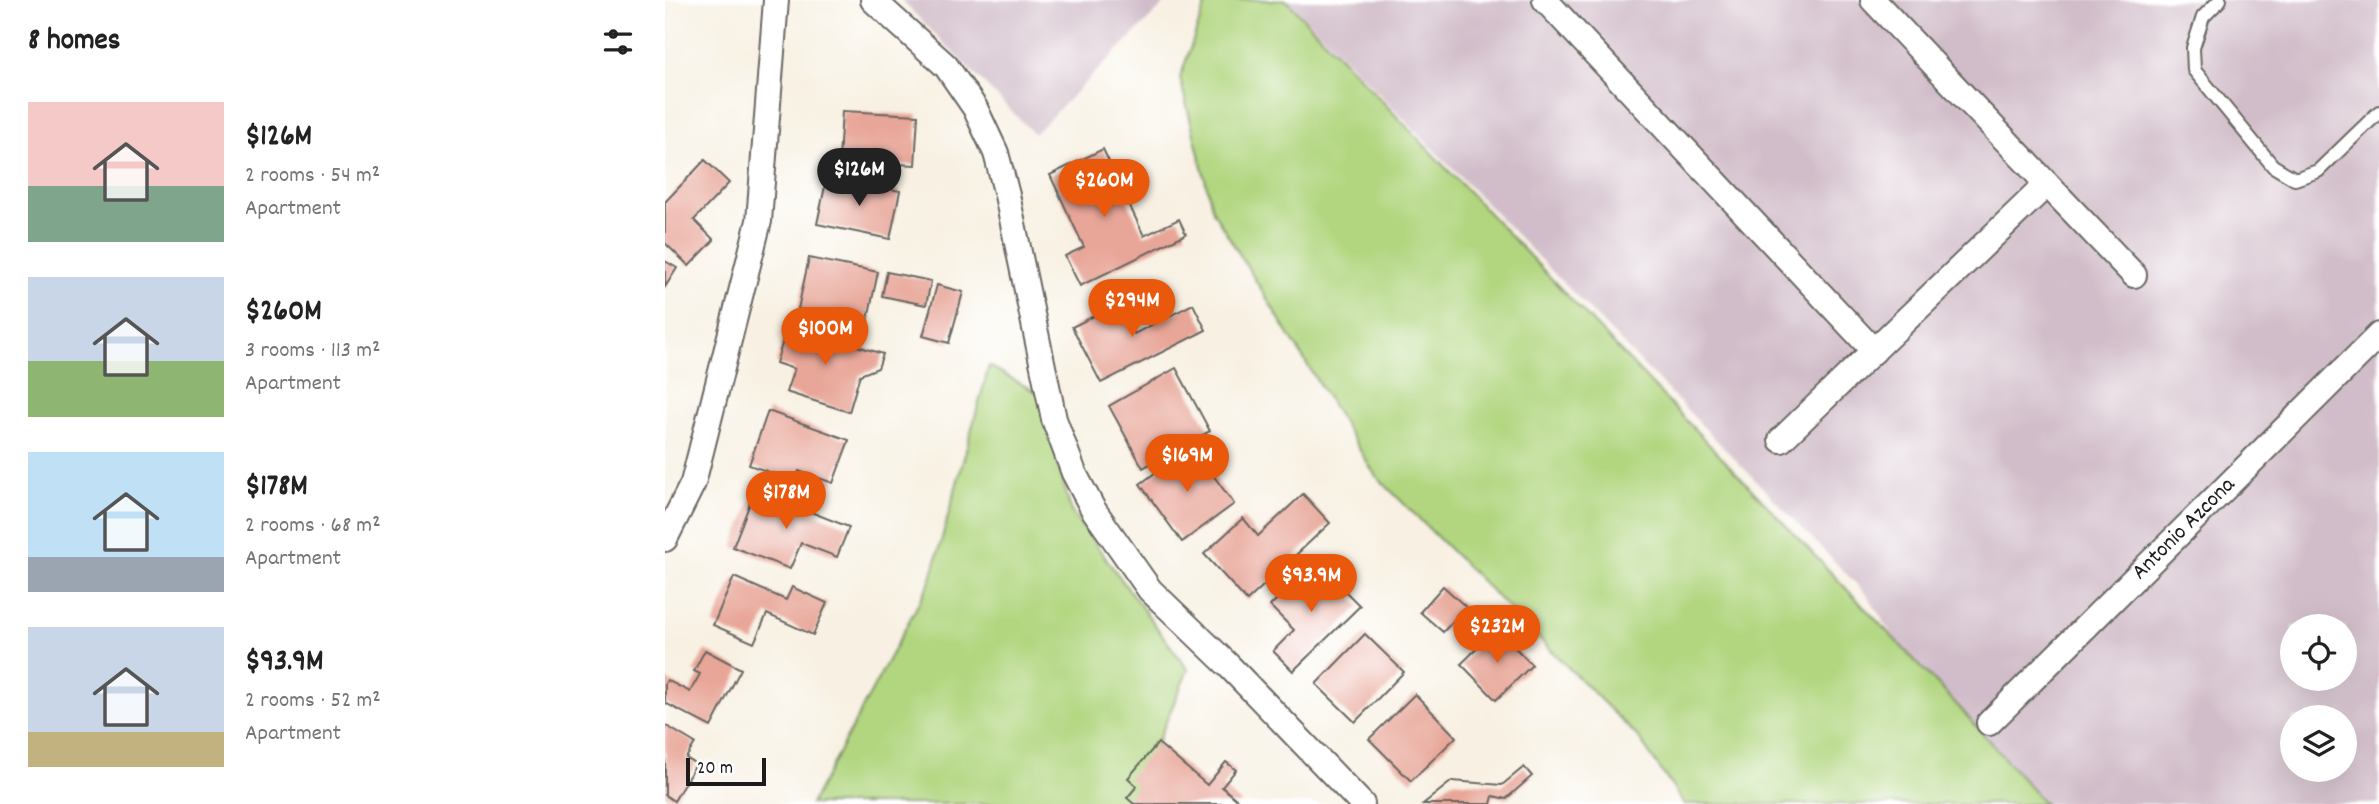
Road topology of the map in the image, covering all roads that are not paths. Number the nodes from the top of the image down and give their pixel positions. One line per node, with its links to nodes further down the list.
1 (776, 0): 12 (street)
2 (873, 0): 14 (street)
3 (1545, 0): 10 (street)
4 (1873, 0): 7 (street)
5 (2220, 0): 6 (lane)
6 (2379, 113)
7 (2047, 184): 8 (street); 10 (street)
8 (2134, 275)
9 (2379, 335): 13 (street, Antonio Azcona)
10 (1874, 351): 11 (street)
11 (1781, 440)
12 (665, 539)
13 (1989, 723)
14 (1362, 804)

